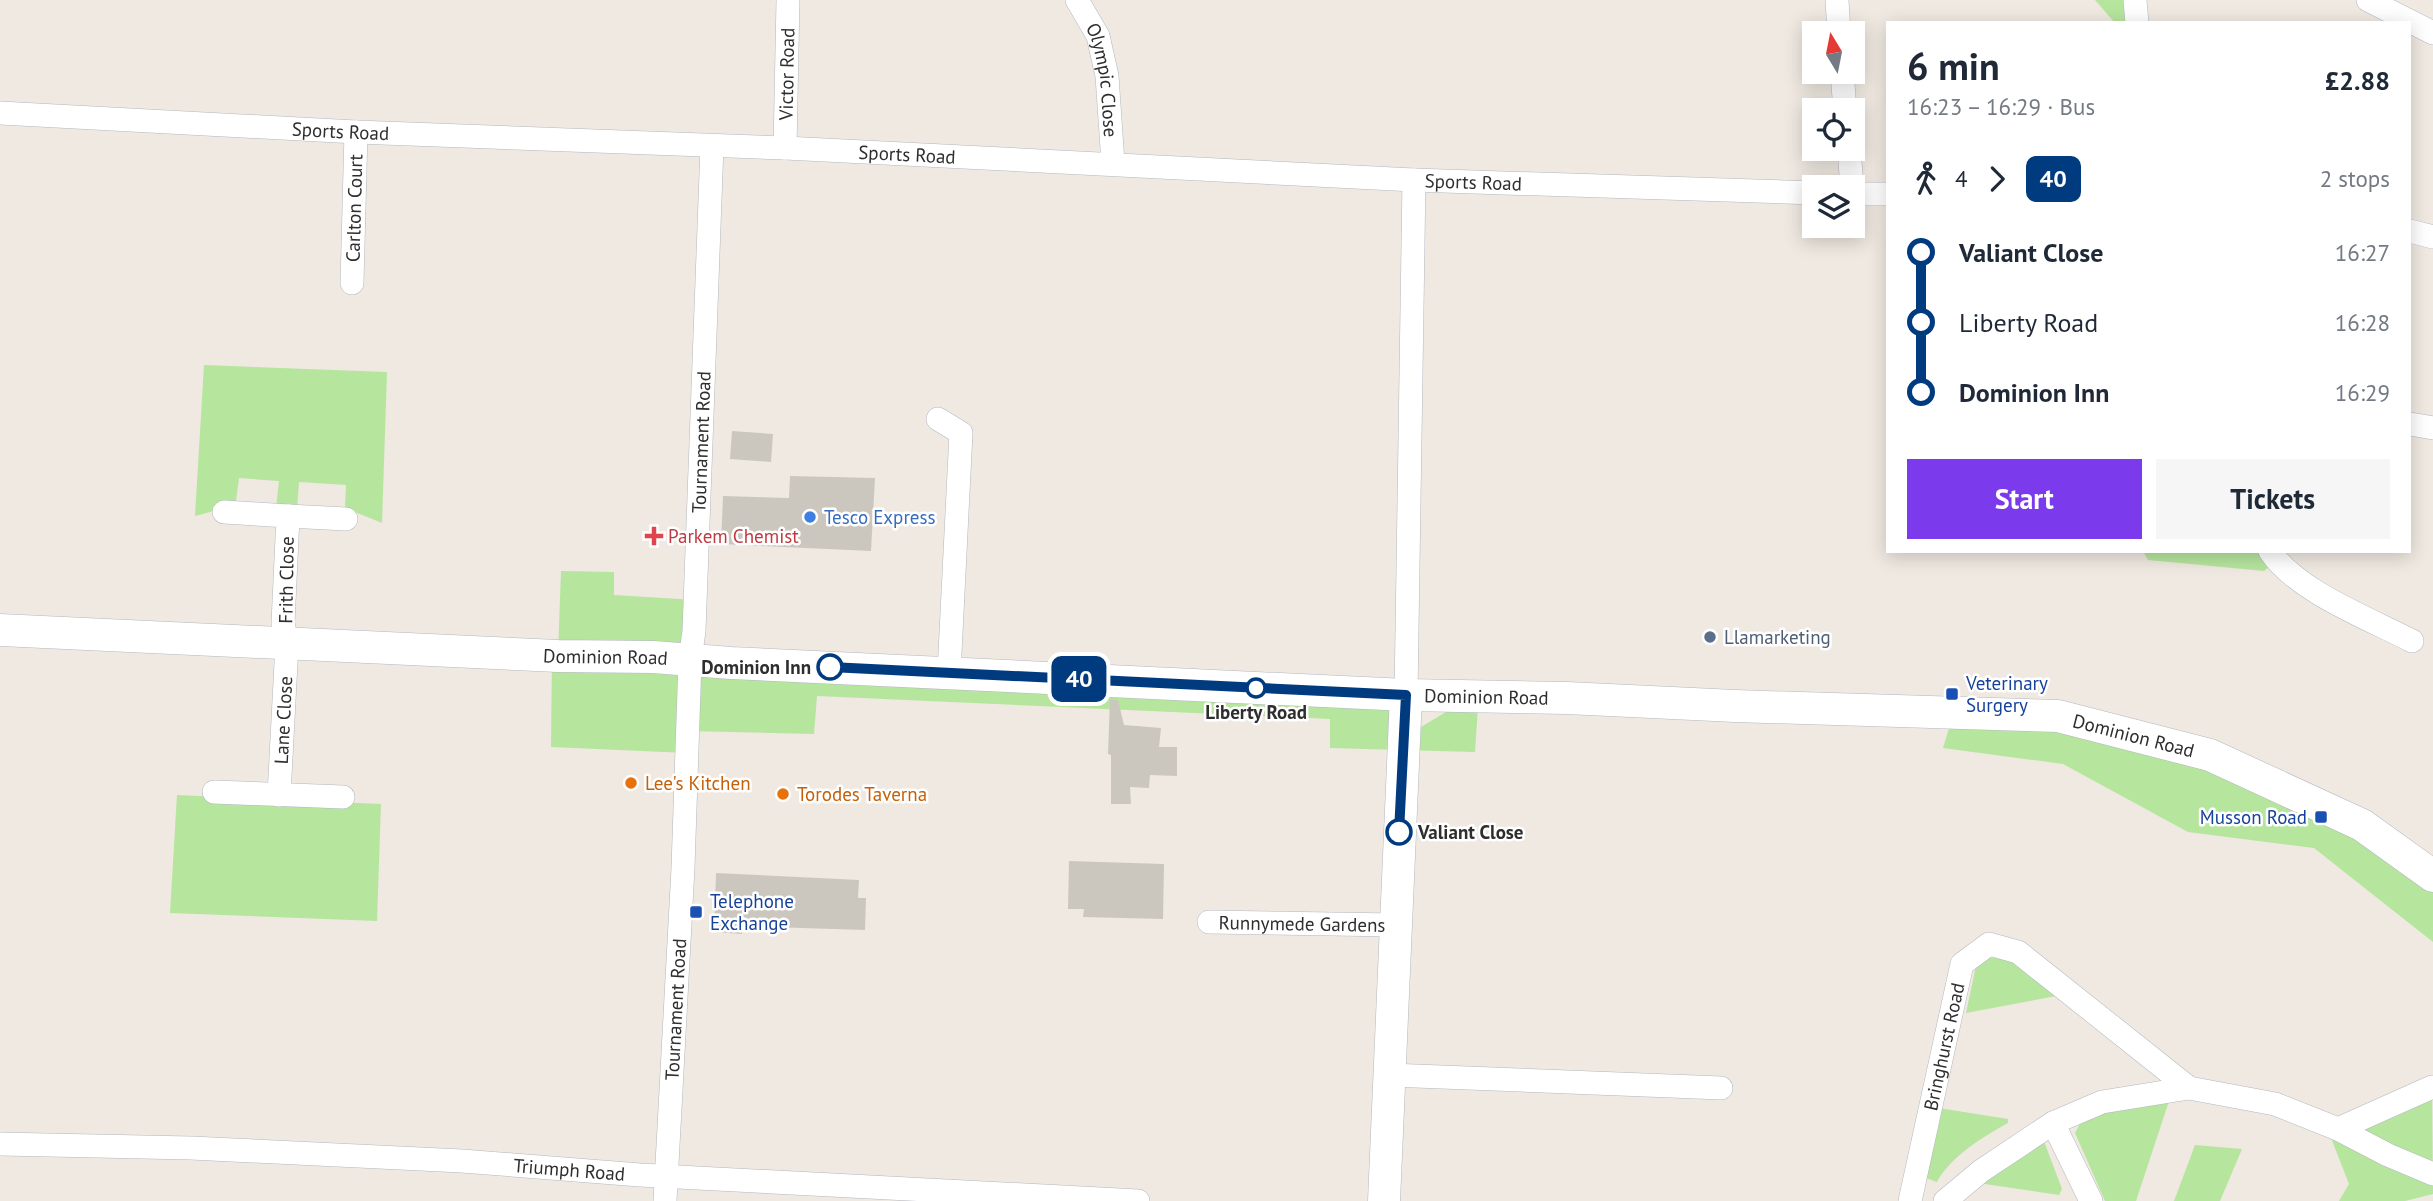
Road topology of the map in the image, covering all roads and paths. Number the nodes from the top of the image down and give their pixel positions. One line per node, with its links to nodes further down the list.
1 (788, 0): 14 (street, Victor Road)
2 (1077, 0): 15 (street, Olympic Close)
3 (1837, 0): 6 (street)
4 (2135, 0): 7 (street)
5 (2368, 0): 8 (street)
6 (1838, 21)
7 (2137, 21)
8 (2409, 21)
9 (2411, 22): 10 (street)
10 (2433, 33)
11 (0, 113): 12 (street, Sports Road)
12 (356, 132): 13 (street, Sports Road); 22 (street, Carlton Court)
13 (712, 146): 14 (street, Sports Road); 33 (street, Tournament Road)
14 (785, 148): 15 (street, Sports Road)
15 (1113, 163): 16 (street, Sports Road)
16 (1414, 180): 17 (street, Sports Road); 35 (street)
17 (1802, 192)
18 (1865, 194): 19 (street)
19 (1886, 194)
20 (2411, 231): 21 (street)
21 (2433, 237)
22 (352, 283)
23 (938, 419): 34 (street)
24 (2411, 424): 25 (street)
25 (2433, 428)
26 (224, 513): 27 (street, Frith Close)
27 (288, 516): 28 (street, Frith Close); 32 (street, Frith Close)
28 (346, 519)
29 (2271, 553): 31 (street)
30 (0, 630): 32 (street, Dominion Road)
31 (2412, 641)
32 (287, 644): 33 (street, Dominion Road); 37 (street, Lane Close)
33 (690, 660): 34 (street, Dominion Road); 50 (street, Tournament Road)
34 (949, 673): 35 (street, Dominion Road)
35 (1406, 695): 39 (street, Dominion Road); 41 (street)
36 (214, 793): 37 (street)
37 (279, 795): 38 (street)
38 (343, 797)
39 (2433, 876)
40 (1209, 922): 41 (street, Runnymede Gardens)
41 (1395, 925): 42 (street)
42 (1389, 1075): 43 (street); 54 (street)
43 (1721, 1088)
44 (2189, 1088): 46 (street, Bringhurst Road); 47 (street, Bringhurst Road); 55 (street, Bringhurst Road)
45 (2433, 1091): 47 (street)
46 (2053, 1123): 56 (street, Bringhurst Road); 57 (street)
47 (2338, 1129): 49 (street, Bringhurst Road)
48 (0, 1144): 50 (street, Triumph Road)
49 (2433, 1174)
50 (666, 1176): 51 (street, Triumph Road); 52 (street, Tournament Road)
51 (909, 1196): 53 (street, Triumph Road)
52 (665, 1201)
53 (1138, 1201)
54 (1384, 1201)
55 (1910, 1201)
56 (1945, 1201)
57 (2091, 1201)

